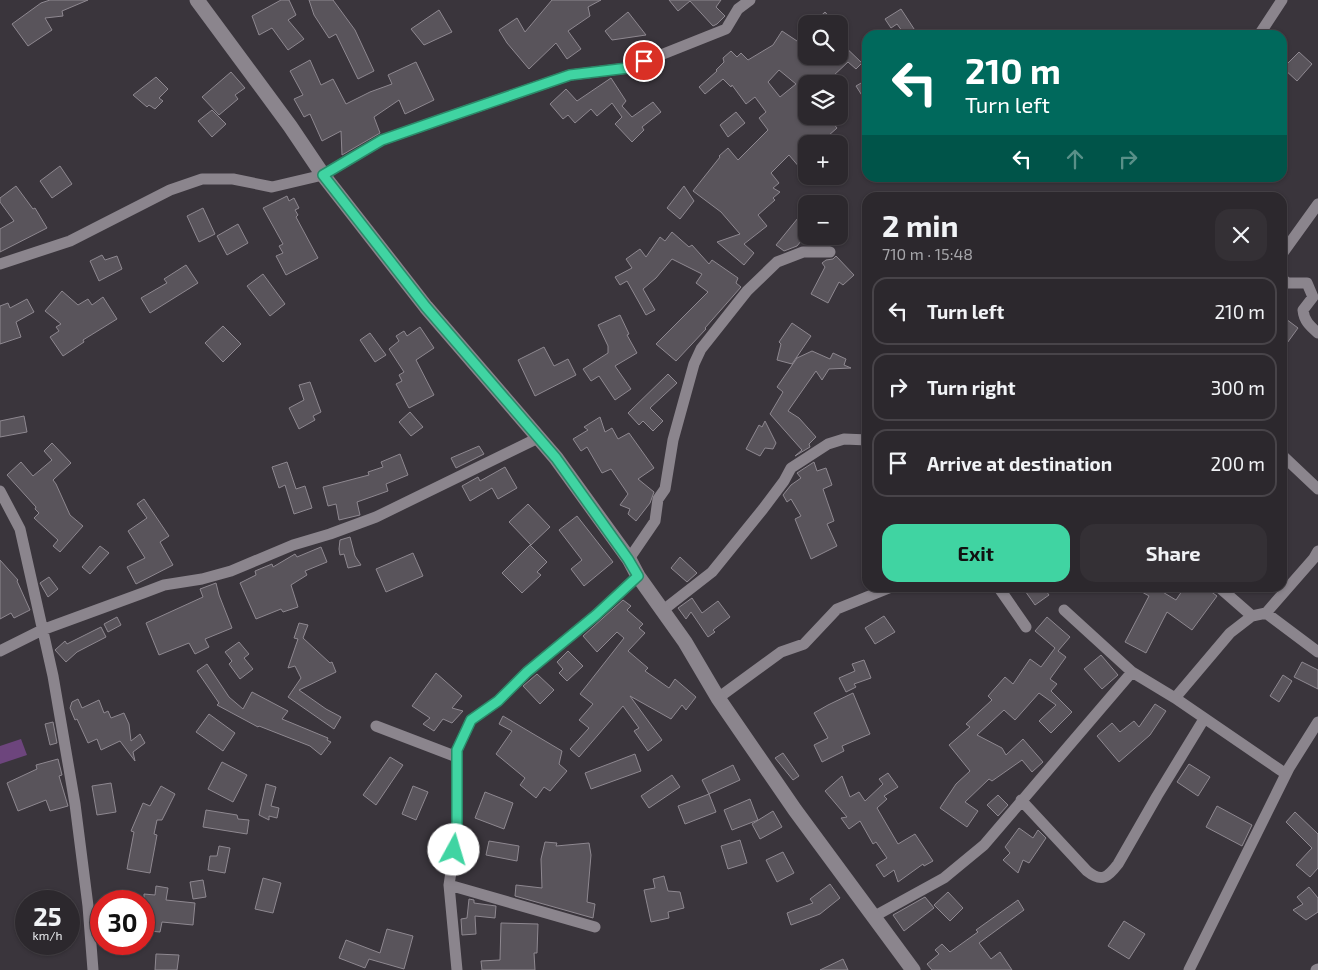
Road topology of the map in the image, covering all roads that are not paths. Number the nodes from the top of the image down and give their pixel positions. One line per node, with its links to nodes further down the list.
1 (197, 0): 5 (street)
2 (750, 0): 5 (street)
3 (1282, 0): 4 (street)
4 (1262, 30)
5 (323, 175): 9 (street); 12 (street)
6 (1318, 204): 7 (street)
7 (1287, 247)
8 (830, 252): 18 (street)
9 (0, 264)
10 (1287, 282): 11 (street)
11 (1318, 333)
12 (538, 438): 18 (street); 30 (street)
13 (862, 440): 26 (street)
14 (1287, 460): 15 (street)
15 (1318, 489)
16 (0, 491): 30 (street)
17 (1318, 551): 20 (street)
18 (628, 559): 19 (street)
19 (638, 576): 26 (street); 39 (street)
20 (1287, 589)
21 (879, 592): 34 (street)
22 (1002, 592): 29 (street)
23 (1225, 592): 28 (street)
24 (1284, 592): 27 (street)
25 (1064, 610): 33 (street)
26 (662, 611): 34 (street)
27 (1266, 613): 28 (street); 32 (street)
28 (1252, 616): 35 (street)
29 (1026, 627)
30 (42, 630): 31 (street); 45 (street)
31 (0, 651)
32 (1318, 652)
33 (1132, 672): 35 (street); 41 (street)
34 (718, 698): 43 (street)
35 (1175, 698): 36 (street)
36 (1204, 718): 40 (street); 41 (street)
37 (1318, 722): 40 (street)
38 (376, 726): 39 (street)
39 (457, 756): 42 (street)
40 (1286, 774): 48 (street)
41 (1021, 800): 43 (street)
42 (449, 885): 44 (street); 46 (street)
43 (873, 917): 47 (street)
44 (594, 927)
45 (93, 970)
46 (458, 970)
47 (913, 970)
48 (1189, 970)

